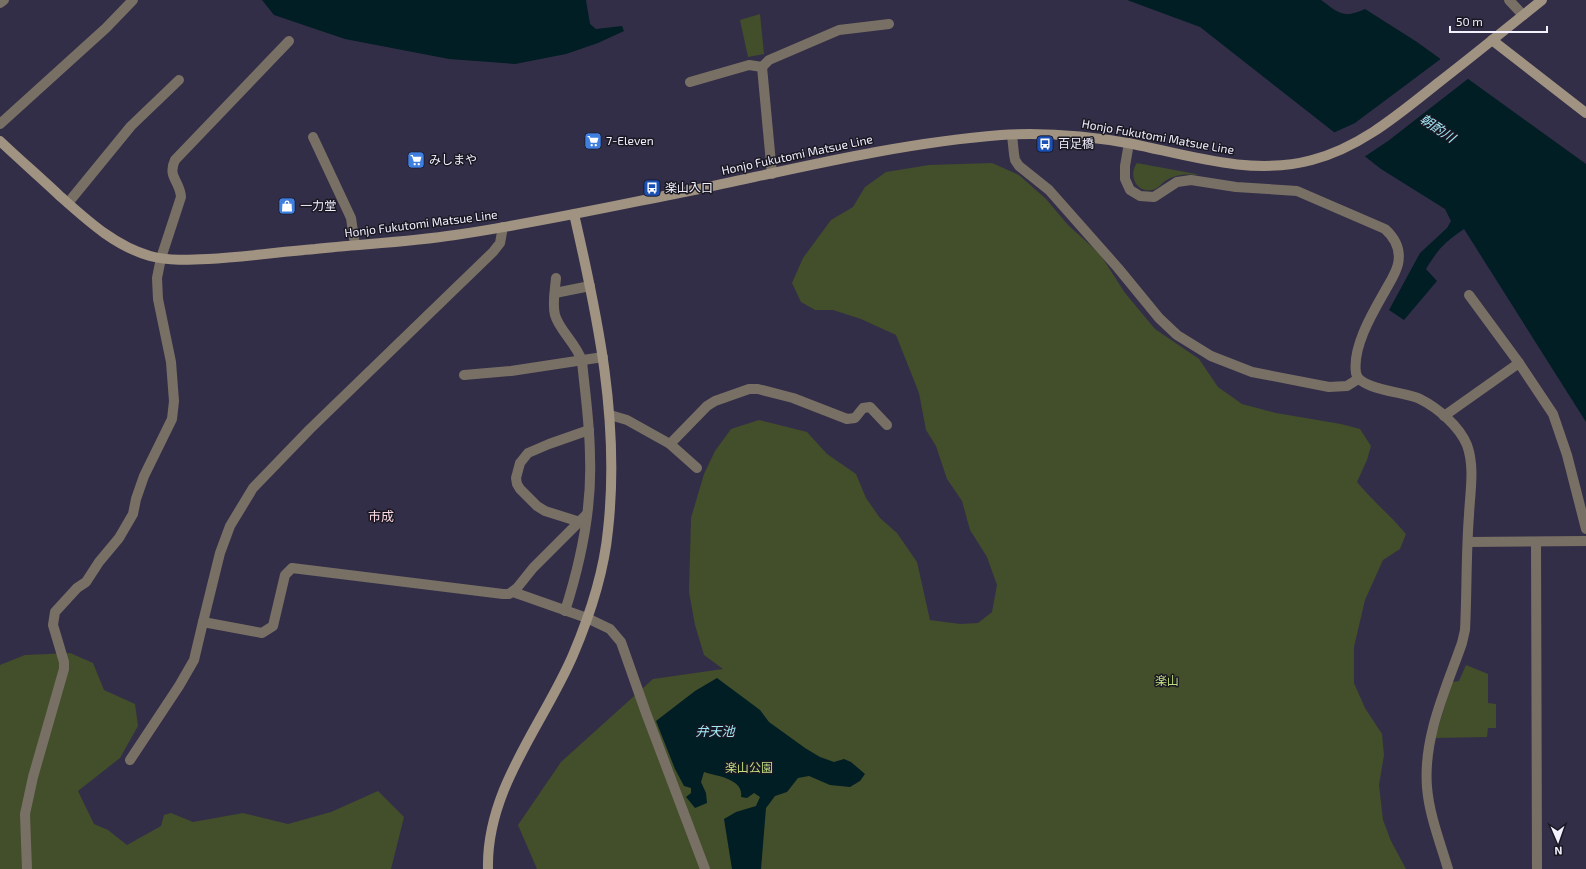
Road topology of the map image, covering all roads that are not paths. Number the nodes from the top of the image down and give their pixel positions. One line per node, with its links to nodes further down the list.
1 (4, 0): 5 (street)
2 (133, 0): 14 (street)
3 (1509, 0): 6 (street)
4 (1542, 0): 6 (main road, Honjo Fukutomi Matsue Line)
5 (0, 3)
6 (1523, 15): 8 (main road, Honjo Fukutomi Matsue Line)
7 (889, 24): 10 (street)
8 (1492, 40): 13 (main road); 18 (main road, Honjo Fukutomi Matsue Line)
9 (289, 41): 24 (street)
10 (762, 67): 12 (street); 19 (street)
11 (179, 80): 20 (street)
12 (690, 82)
13 (1586, 114)
14 (0, 124)
15 (1012, 135): 18 (main road, Honjo Fukutomi Matsue Line); 19 (main road, Honjo Fukutomi Matsue Line); 33 (street)
16 (313, 137): 23 (street)
17 (0, 141): 20 (main road, Honjo Fukutomi Matsue Line)
18 (1129, 144): 33 (street)
19 (772, 174): 21 (main road, Honjo Fukutomi Matsue Line)
20 (68, 203): 24 (main road, Honjo Fukutomi Matsue Line)
21 (574, 214): 22 (main road, Honjo Fukutomi Matsue Line); 26 (main road)
22 (503, 227): 23 (main road, Honjo Fukutomi Matsue Line); 48 (street)
23 (354, 245): 24 (main road, Honjo Fukutomi Matsue Line)
24 (161, 258): 50 (street)
25 (556, 278): 27 (street)
26 (590, 286): 27 (street); 29 (main road)
27 (555, 293): 30 (street)
28 (1469, 295): 31 (street)
29 (603, 357): 30 (street); 34 (main road)
30 (582, 360): 32 (street); 37 (street)
31 (1518, 363): 35 (street); 41 (street)
32 (464, 375)
33 (1358, 379): 35 (street)
34 (610, 415): 38 (street); 47 (main road)
35 (1444, 416): 43 (street)
36 (887, 425): 38 (street)
37 (589, 430): 40 (street); 40 (street)
38 (670, 444): 39 (street)
39 (697, 468)
40 (584, 518): 45 (street); 46 (street)
41 (1586, 529)
42 (1586, 541): 44 (street)
43 (1468, 542): 44 (street); 53 (street)
44 (1536, 542): 54 (street)
45 (513, 592): 46 (street); 48 (street)
46 (565, 611): 47 (street)
47 (587, 618): 51 (main road); 52 (street)
48 (203, 622): 49 (street)
49 (130, 760)
50 (27, 869)
51 (488, 869)
52 (705, 869)
53 (1448, 869)
54 (1537, 869)

